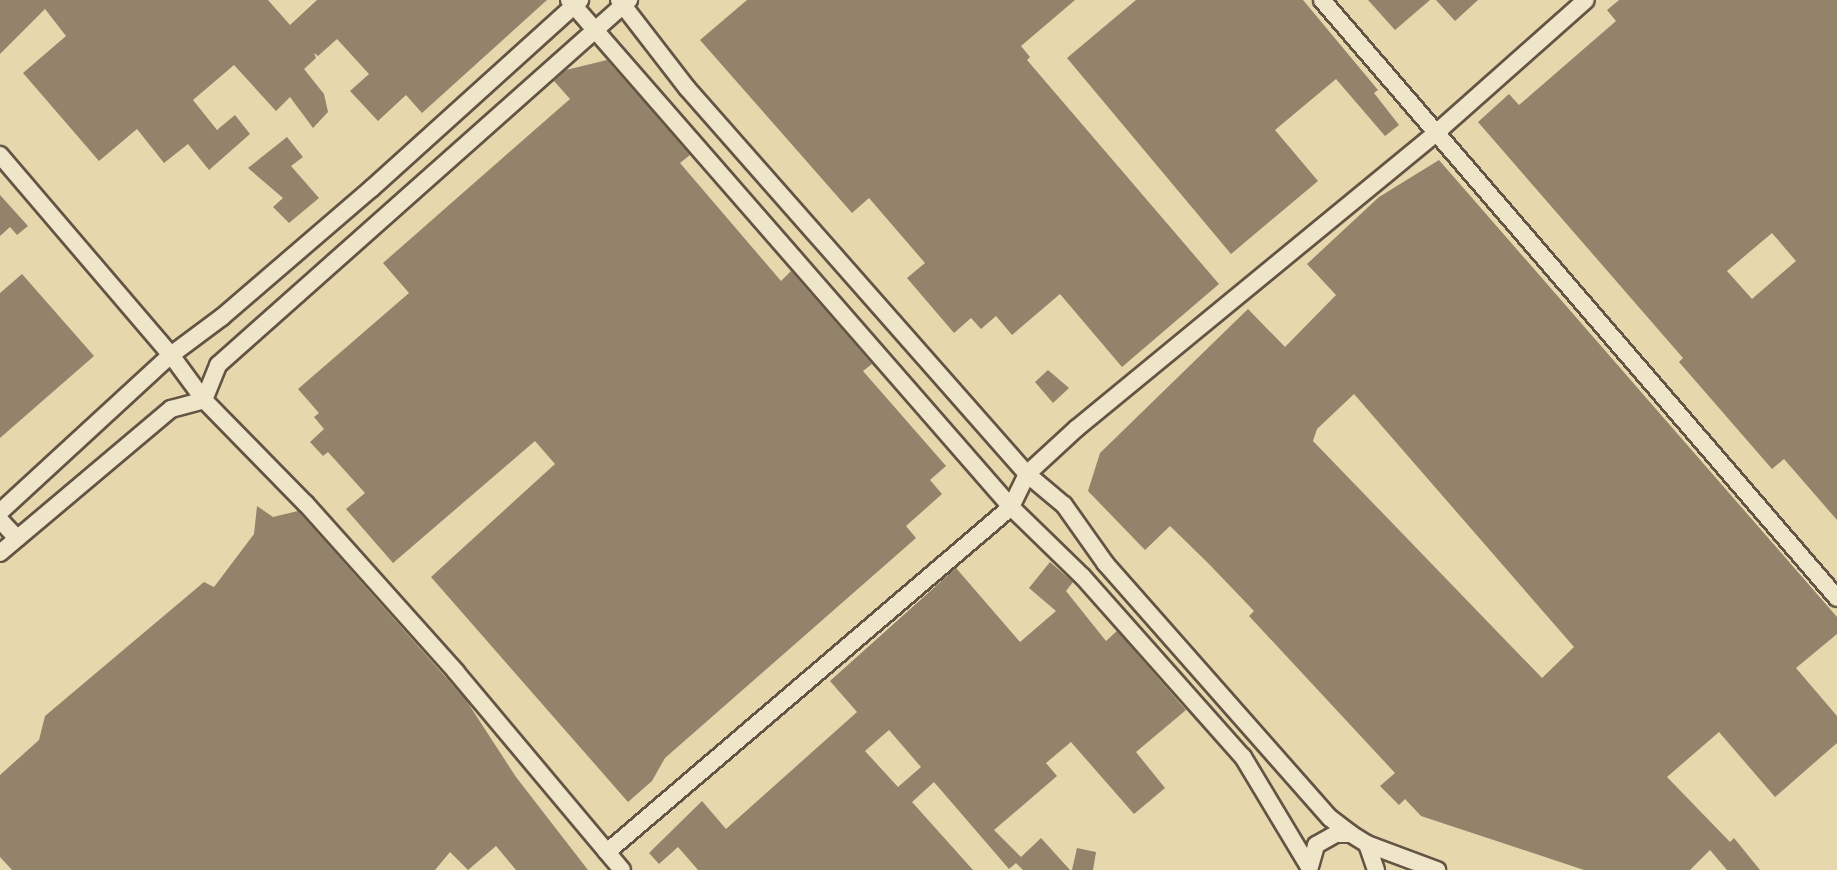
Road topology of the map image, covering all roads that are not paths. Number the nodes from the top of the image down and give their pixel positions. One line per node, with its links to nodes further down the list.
1 (1322, 0): 6 (street)
2 (1586, 0): 6 (street)
3 (574, 2): 5 (street); 8 (street)
4 (624, 2): 5 (street); 12 (street)
5 (595, 32): 9 (street); 13 (street)
6 (1436, 133): 12 (street); 18 (street)
7 (0, 155): 10 (street)
8 (370, 189): 9 (street); 10 (street)
9 (388, 211): 11 (street)
10 (171, 355): 11 (street); 14 (street)
11 (204, 400): 16 (street); 21 (street)
12 (1027, 474): 13 (street); 19 (street)
13 (1011, 507): 21 (street); 22 (street)
14 (0, 512)
15 (0, 520): 16 (street)
16 (17, 538): 17 (street)
17 (0, 553)
18 (1837, 598)
19 (1351, 834): 20 (street); 22 (street)
20 (1367, 844): 24 (street); 25 (street)
21 (608, 852): 23 (street)
22 (1308, 868)
23 (622, 870)
24 (1376, 870)
25 (1437, 870)

